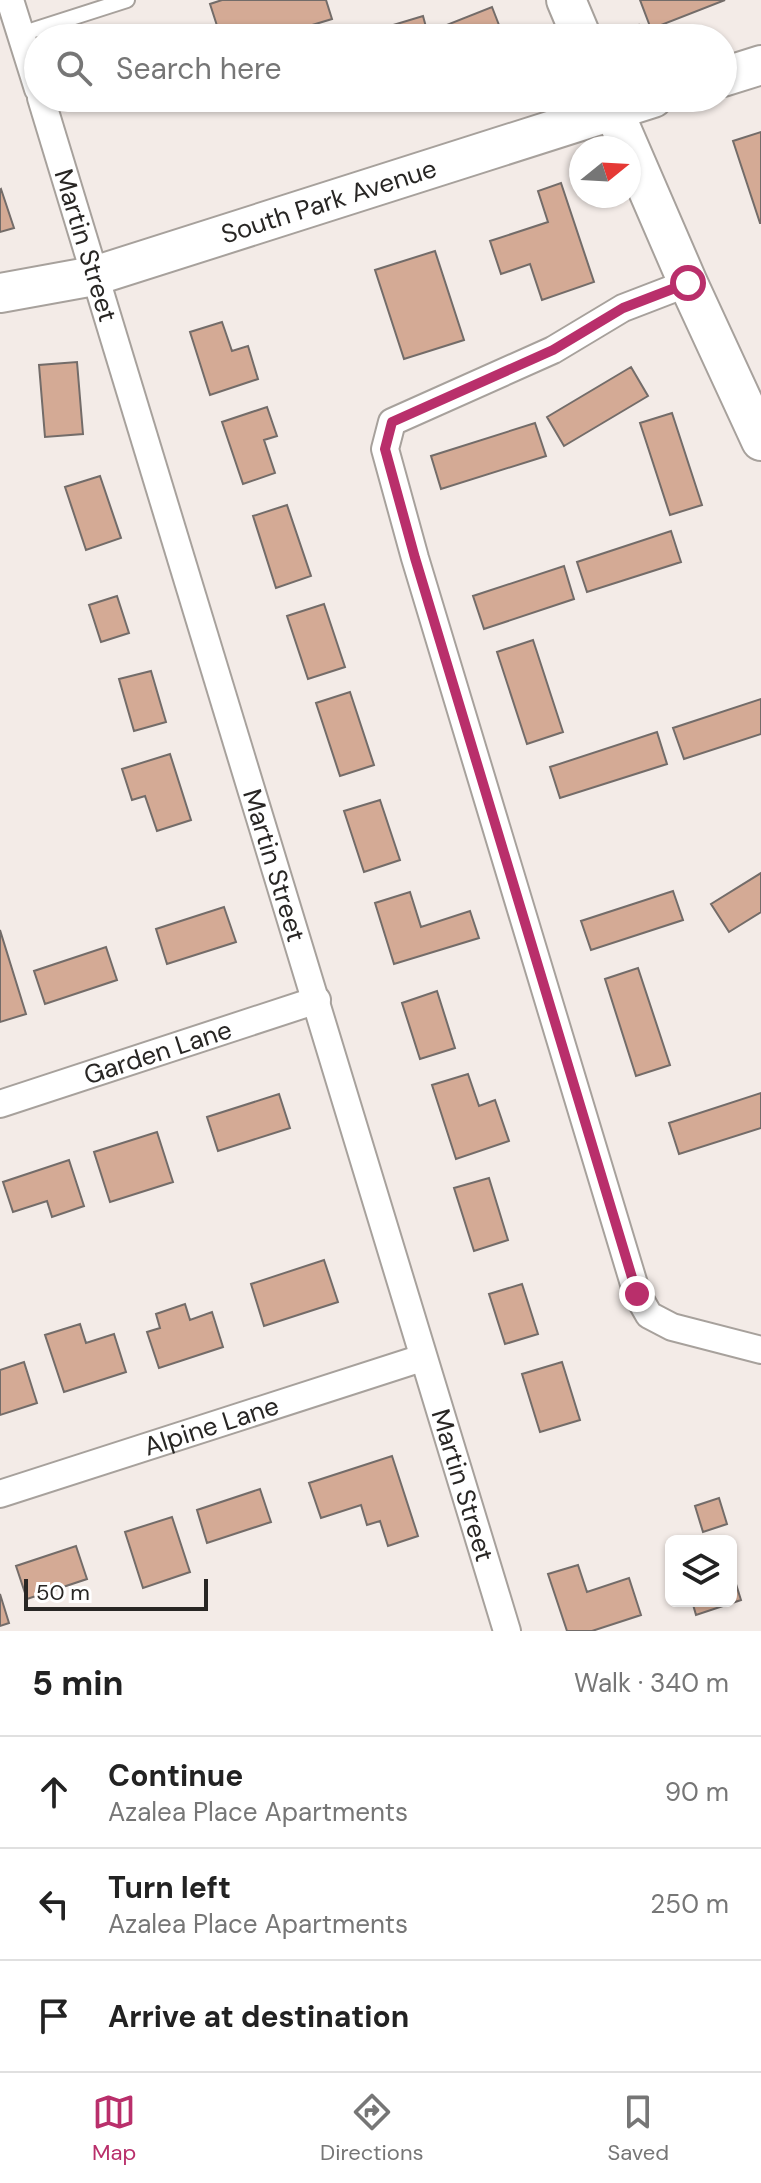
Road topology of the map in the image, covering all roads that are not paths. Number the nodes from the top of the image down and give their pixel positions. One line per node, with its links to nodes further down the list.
1 (10, 0): 7 (street)
2 (127, 0): 4 (lane)
3 (566, 0): 5 (street)
4 (52, 24)
5 (576, 24)
6 (24, 33): 7 (lane)
7 (21, 34): 8 (street)
8 (24, 44)
9 (761, 65): 10 (street)
10 (737, 73)
11 (45, 112): 14 (street, Martin Street)
12 (586, 112): 14 (street, South Park Avenue)
13 (613, 112): 15 (street)
14 (94, 276): 16 (street, South Park Avenue); 18 (street, Martin Street)
15 (688, 283): 17 (street); 20 (street)
16 (0, 293)
17 (761, 441)
18 (317, 1000): 19 (street, Garden Lane); 21 (street, Martin Street)
19 (0, 1104)
20 (761, 1350)
21 (422, 1358): 22 (street, Alpine Lane); 23 (street, Martin Street)
22 (0, 1494)
23 (507, 1631)

